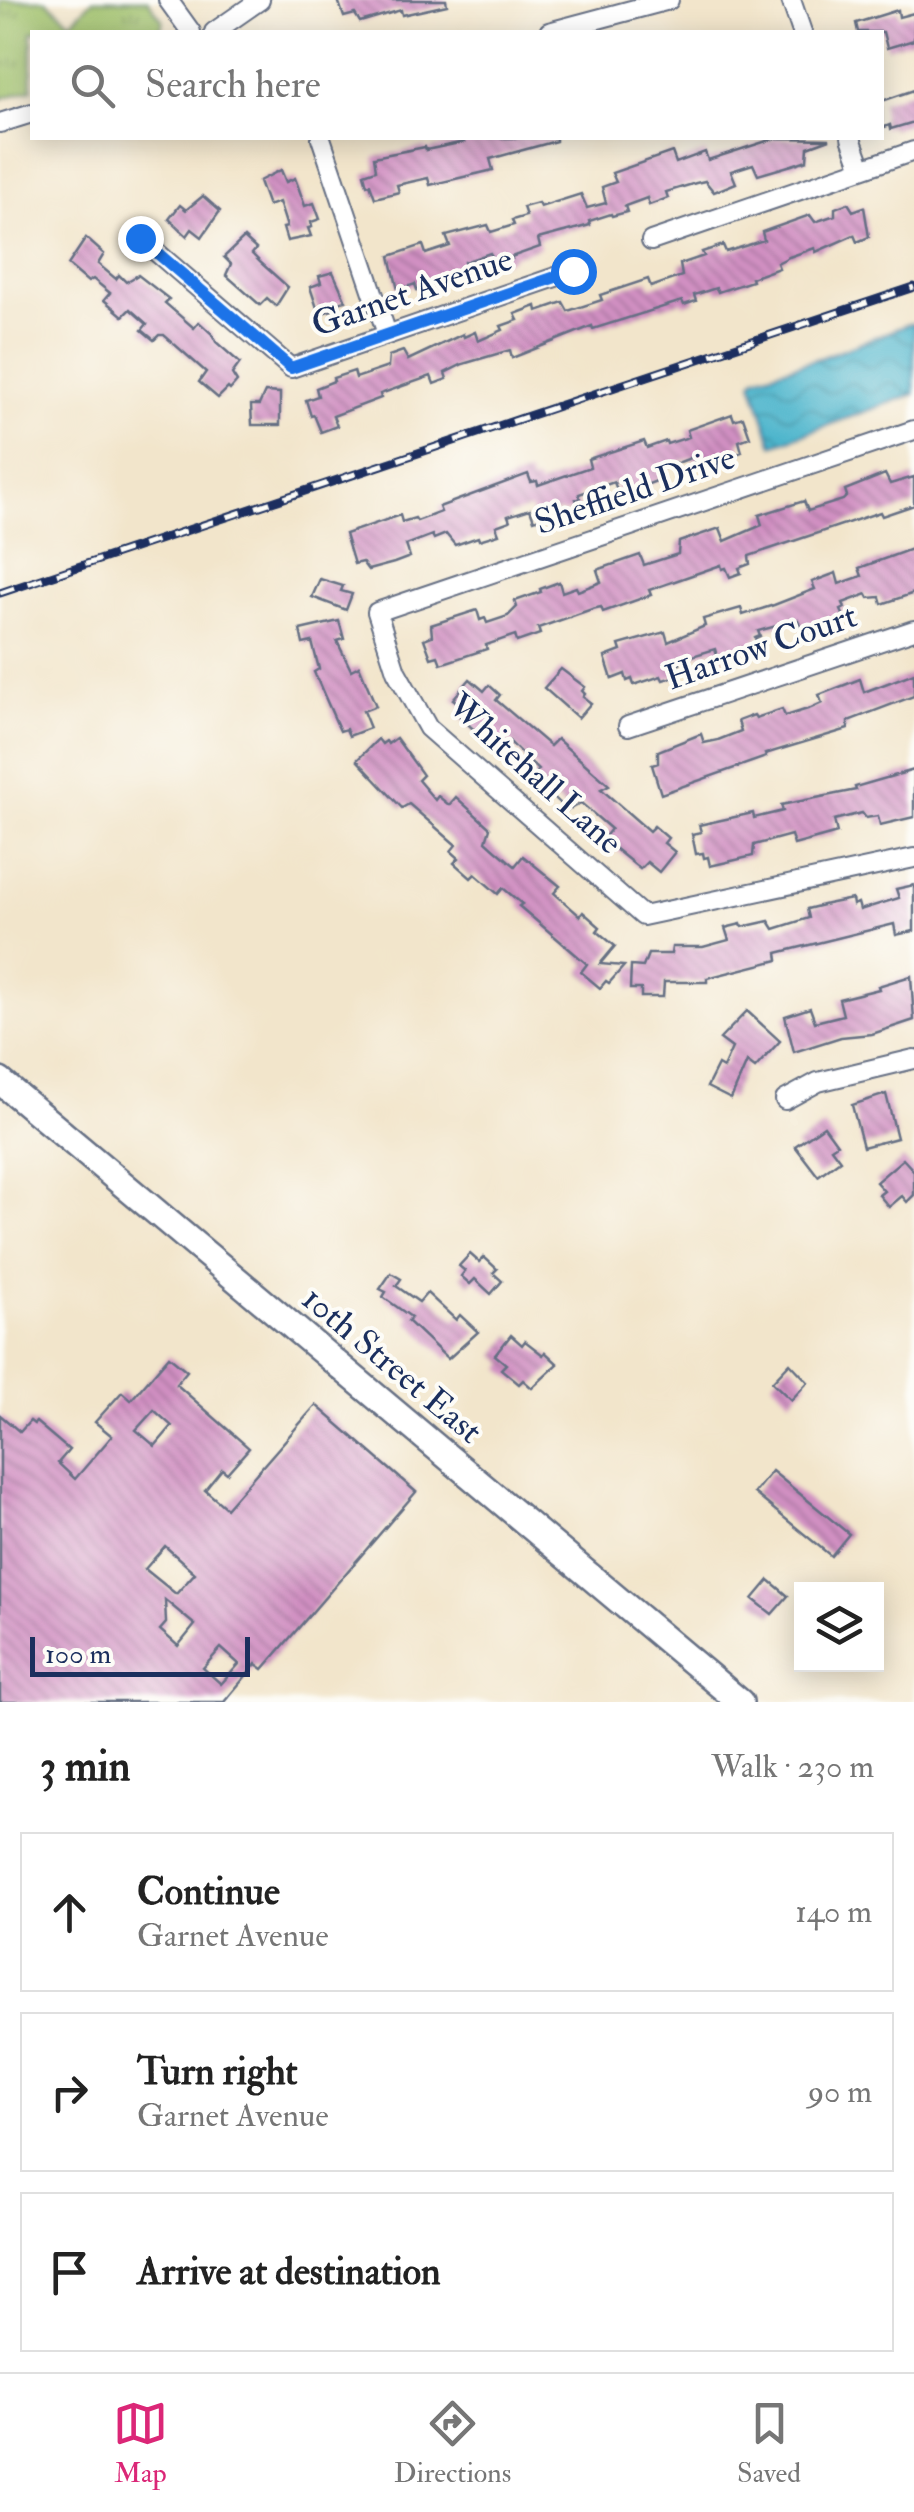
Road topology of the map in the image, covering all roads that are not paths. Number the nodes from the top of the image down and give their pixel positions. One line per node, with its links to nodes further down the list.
1 (168, 0): 7 (street)
2 (260, 0): 8 (street)
3 (593, 0): 6 (street)
4 (669, 0): 6 (street)
5 (791, 0): 10 (street)
6 (599, 19): 9 (street)
7 (190, 30)
8 (217, 30)
9 (557, 30)
10 (801, 30)
11 (30, 115): 12 (street)
12 (0, 123)
13 (323, 140): 20 (street)
14 (852, 140): 16 (street)
15 (914, 151): 16 (street)
16 (862, 168): 18 (street)
17 (140, 238): 20 (street, Garnet Avenue)
18 (652, 241)
19 (573, 271): 20 (street, Garnet Avenue)
20 (387, 334)
21 (914, 430): 22 (street, Sheffield Drive)
22 (377, 612): 25 (street, Whitehall Lane)
23 (914, 630): 24 (street, Harrow Court)
24 (628, 726)
25 (914, 858)
26 (912, 1064): 28 (street)
27 (0, 1081): 29 (main road, 10th Street East)
28 (785, 1100)
29 (740, 1702)

